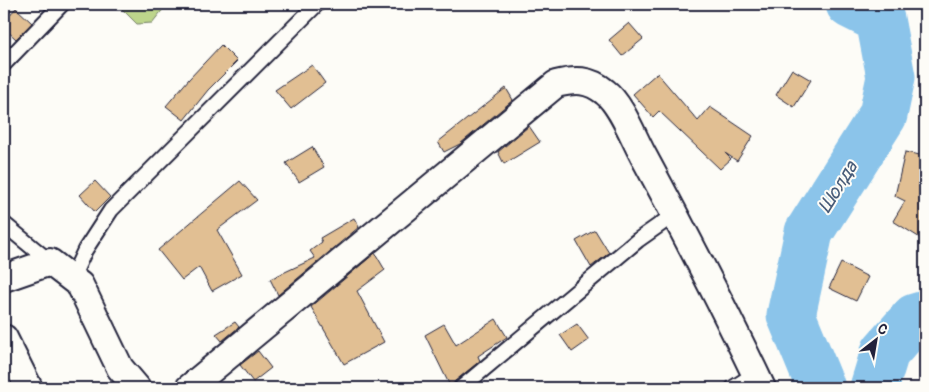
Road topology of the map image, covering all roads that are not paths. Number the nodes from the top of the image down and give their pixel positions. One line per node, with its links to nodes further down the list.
1 (62, 4): 3 (lane)
2 (317, 4): 8 (lane)
3 (4, 64)
4 (675, 214): 10 (street); 13 (street); 14 (lane)
5 (4, 224): 6 (lane)
6 (50, 262): 7 (street); 8 (street)
7 (4, 278)
8 (72, 278): 12 (street)
9 (4, 338): 11 (street)
10 (759, 381): 15 (lane)
11 (30, 388)
12 (137, 388)
13 (189, 388)
14 (461, 388)
15 (733, 388)

